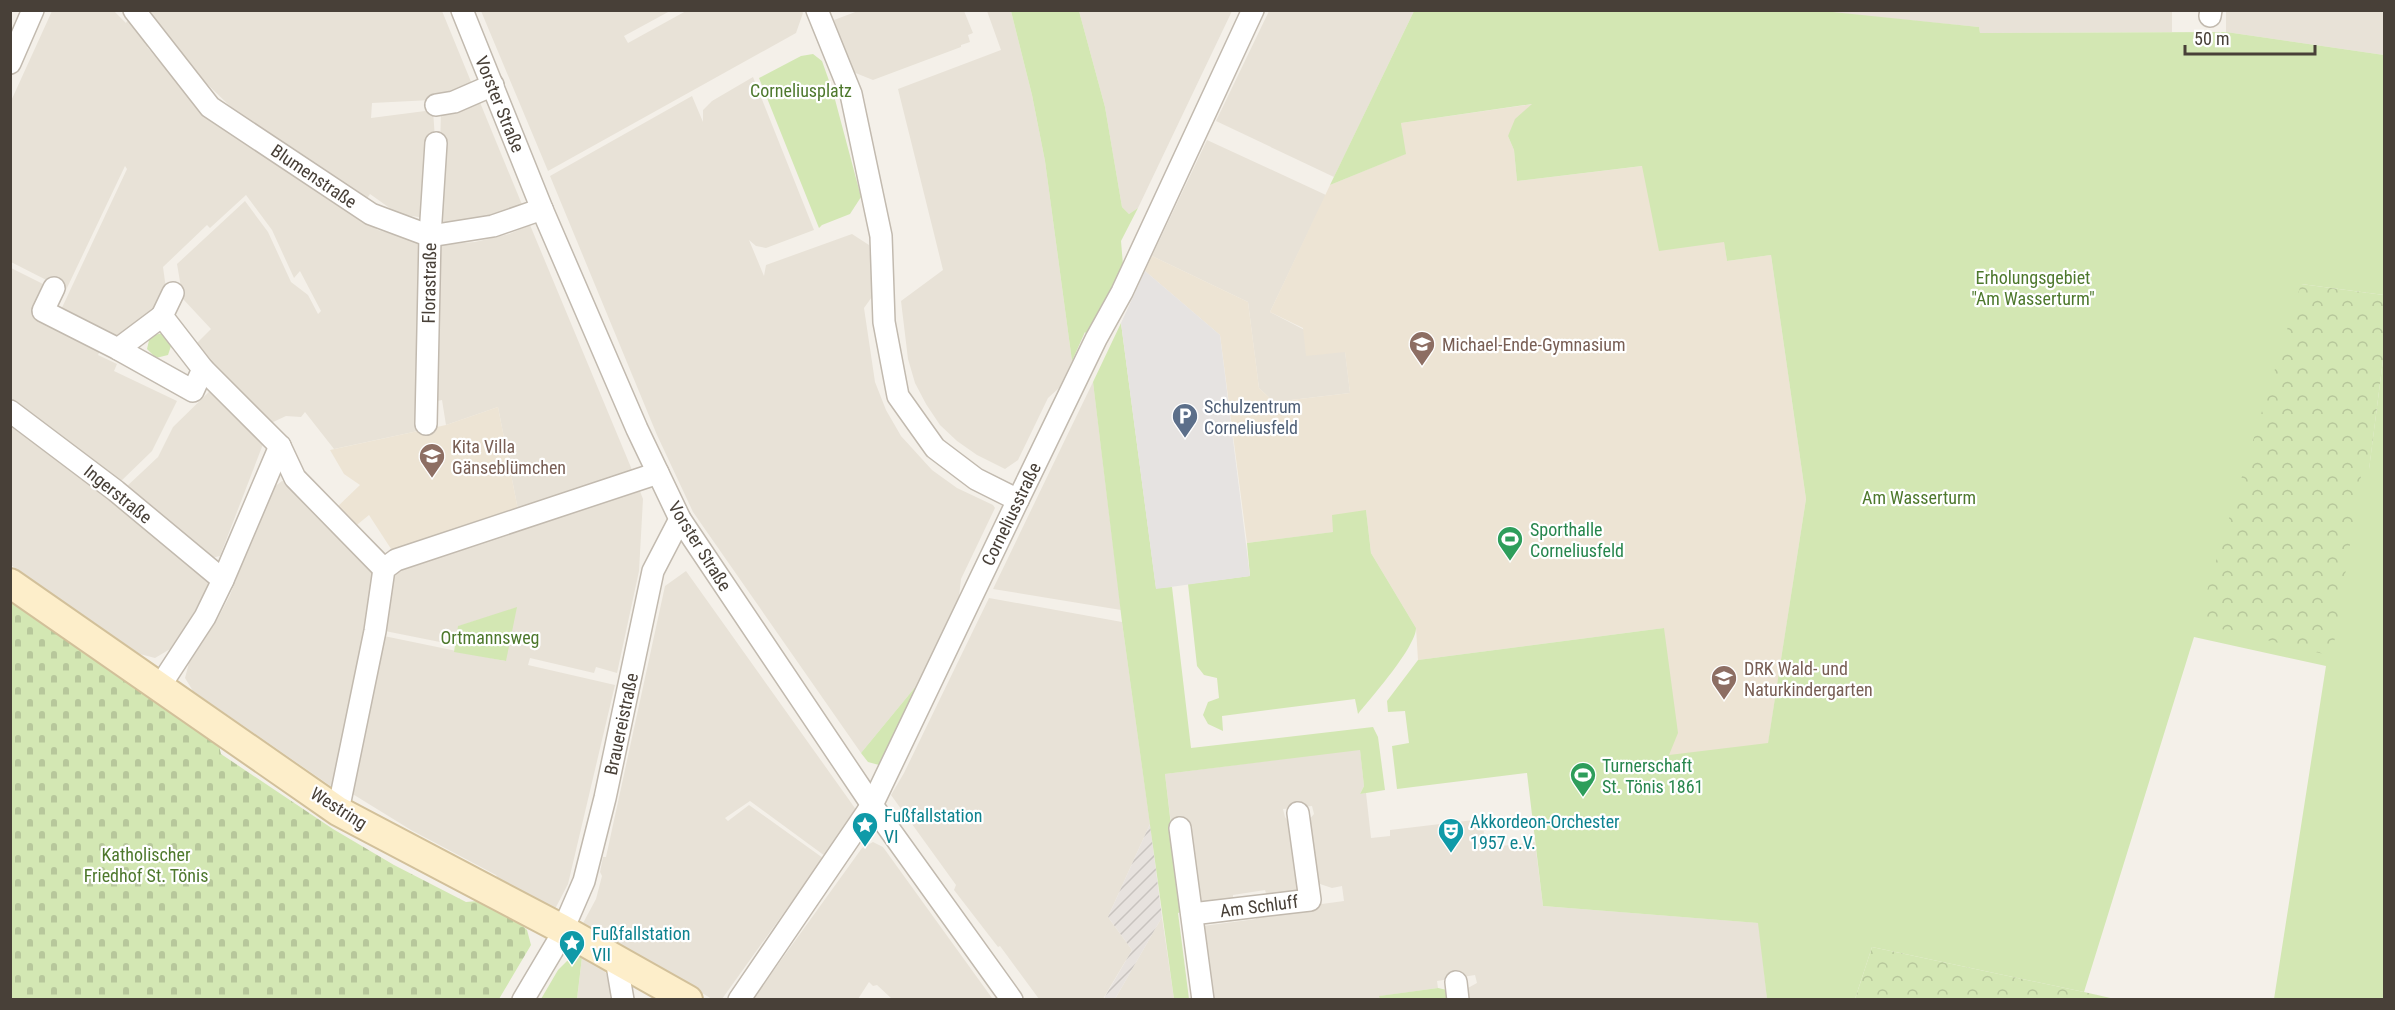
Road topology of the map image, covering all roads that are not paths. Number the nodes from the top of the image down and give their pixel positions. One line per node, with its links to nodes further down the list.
1 (33, 10): 6 (street)
2 (134, 10): 11 (street, Blumenstraße)
3 (462, 10): 7 (street, Vorster Straße)
4 (817, 10): 21 (street)
5 (1252, 10): 21 (street, Corneliusstraße)
6 (10, 63)
7 (493, 85): 8 (street); 10 (street, Vorster Straße)
8 (436, 105)
9 (436, 143): 11 (street, Florastraße)
10 (542, 209): 11 (street, Blumenstraße); 20 (street, Vorster Straße)
11 (430, 236): 18 (street, Florastraße)
12 (54, 288): 15 (street)
13 (173, 293): 14 (street)
14 (162, 316): 15 (street); 16 (street)
15 (118, 349): 16 (street)
16 (203, 369): 19 (street)
17 (10, 411): 24 (street, Ingerstraße)
18 (426, 424)
19 (279, 446): 23 (street); 24 (street)
20 (658, 473): 22 (street, Vorster Straße); 23 (street)
21 (1018, 500): 27 (street, Corneliusstraße)
22 (680, 519): 27 (street, Vorster Straße); 32 (street, Brauereistraße)
23 (384, 569): 28 (street)
24 (223, 580): 26 (street)
25 (10, 583): 26 (street, Westring)
26 (160, 686): 28 (street, Westring)
27 (872, 805): 37 (street, Corneliusstraße); 38 (street, Vorster Straße)
28 (339, 811): 32 (street, Westring)
29 (1298, 813): 31 (street, Am Schluff)
30 (1180, 828): 31 (street)
31 (1192, 914): 39 (street)
32 (562, 929): 33 (street, Westring); 34 (street, Brauereistraße)
33 (616, 959): 35 (street); 36 (street, Westring)
34 (522, 999)
35 (623, 999)
36 (688, 999)
37 (739, 999)
38 (1012, 999)
39 (1203, 999)

